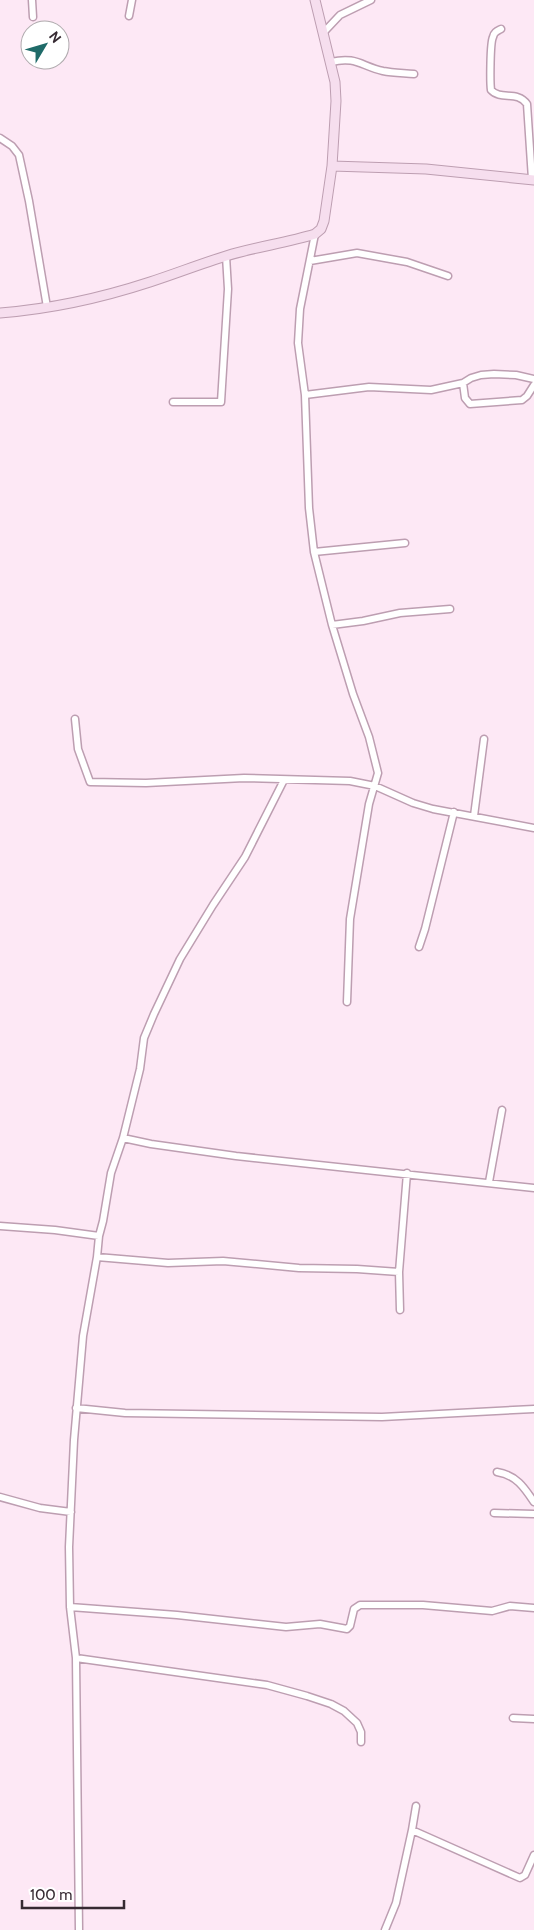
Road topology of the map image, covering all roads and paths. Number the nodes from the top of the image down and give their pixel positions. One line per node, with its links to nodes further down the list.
1 (32, 0): 5 (street)
2 (132, 0): 6 (street)
3 (315, 0): 8 (street)
4 (371, 0): 8 (street)
5 (33, 16)
6 (128, 16)
7 (501, 29): 13 (street)
8 (323, 33): 9 (street)
9 (330, 62): 10 (street); 12 (street)
10 (414, 74)
11 (0, 138): 18 (street)
12 (332, 166): 13 (street); 14 (street)
13 (533, 180)
14 (315, 234): 15 (street); 16 (street)
15 (226, 256): 18 (street); 24 (street)
16 (310, 261): 17 (street); 23 (street)
17 (448, 276)
18 (47, 307): 19 (street)
19 (0, 313)
20 (534, 378): 21 (street)
21 (462, 383): 22 (street); 23 (street)
22 (534, 385)
23 (304, 395): 26 (street)
24 (173, 402)
25 (405, 543): 26 (street)
26 (314, 552): 28 (street)
27 (450, 609): 28 (street)
28 (332, 625): 32 (street)
29 (75, 719): 31 (street)
30 (484, 739): 34 (street)
31 (284, 780): 32 (street); 39 (street)
32 (375, 786): 33 (street); 37 (street)
33 (454, 812): 34 (street); 36 (street)
34 (474, 816): 35 (street)
35 (534, 828)
36 (419, 948)
37 (346, 1002)
38 (502, 1110): 41 (street)
39 (123, 1138): 40 (street); 44 (street)
40 (406, 1173): 41 (street); 46 (street)
41 (489, 1182): 42 (street)
42 (534, 1188)
43 (0, 1226): 44 (street)
44 (99, 1236): 45 (street)
45 (97, 1256): 46 (street); 48 (street)
46 (399, 1272): 47 (street)
47 (400, 1310)
48 (76, 1408): 49 (street); 53 (street)
49 (534, 1409)
50 (497, 1472): 52 (street)
51 (0, 1497): 53 (street)
52 (534, 1502)
53 (71, 1512): 56 (street)
54 (494, 1513): 55 (street)
55 (534, 1514)
56 (70, 1607): 57 (street); 58 (street)
57 (534, 1608)
58 (76, 1658): 61 (street); 65 (street)
59 (513, 1718): 60 (street)
60 (534, 1719)
61 (361, 1742)
62 (416, 1806): 63 (street)
63 (412, 1830): 64 (street); 66 (street)
64 (534, 1855)
65 (80, 1930)
66 (385, 1930)

